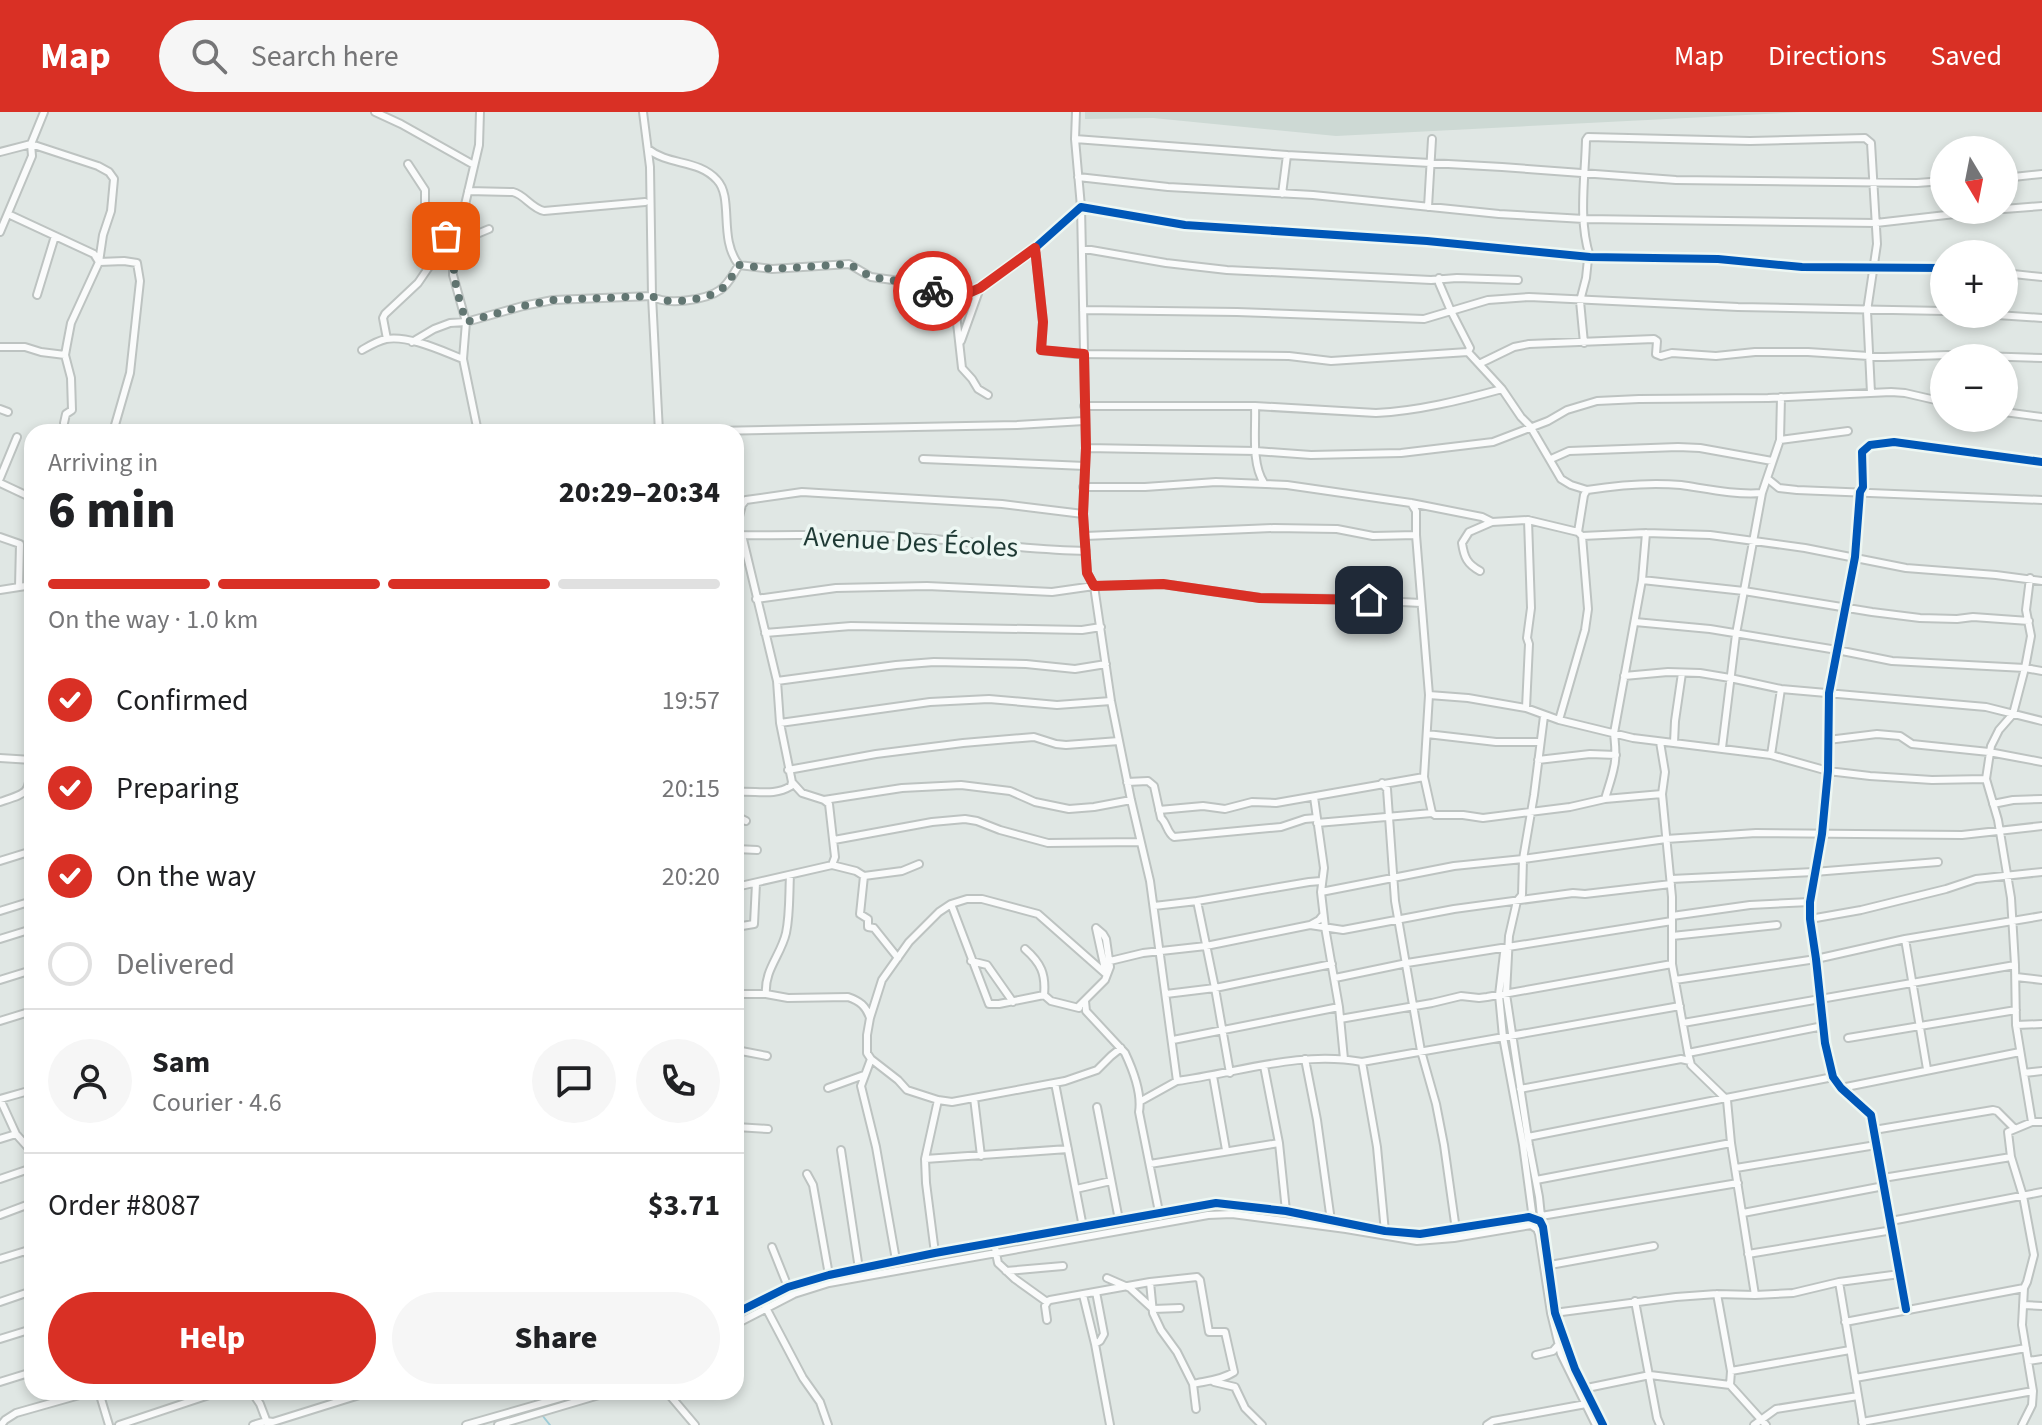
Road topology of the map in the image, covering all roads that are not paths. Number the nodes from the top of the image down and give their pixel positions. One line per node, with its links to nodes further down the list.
1 (44, 112): 8 (street)
2 (375, 112): 16 (street)
3 (480, 112): 16 (street)
4 (643, 112): 10 (street)
5 (1076, 112): 6 (street)
6 (1075, 139): 12 (street); 19 (street)
7 (1432, 139): 15 (street)
8 (31, 144): 9 (street); 13 (street); 43 (street)
9 (16, 148): 11 (street); 13 (street)
10 (648, 149): 24 (street); 44 (street)
11 (0, 152)
12 (1287, 155): 15 (street); 25 (street)
13 (30, 162): 32 (street)
14 (408, 164): 39 (street)
15 (1430, 164): 17 (street); 29 (street)
16 (474, 165): 23 (street)
17 (1585, 174): 21 (street); 21 (street); 34 (street)
18 (2042, 174): 20 (street)
19 (1078, 177): 25 (street); 28 (street)
20 (2018, 177)
21 (1873, 182): 22 (street); 35 (street)
22 (1930, 182)
23 (468, 191): 26 (street); 39 (street)
24 (651, 191): 26 (street); 31 (street)
25 (1282, 194): 29 (street)
26 (645, 202): 31 (street)
27 (2042, 206): 30 (street)
28 (1081, 207): 40 (street); 41 (street); 42 (street)
29 (1428, 207): 34 (street)
30 (2018, 208)
31 (651, 210): 53 (street)
32 (8, 214): 37 (street); 38 (street)
33 (1930, 217): 35 (street)
34 (1584, 219): 35 (street); 42 (street)
35 (1876, 223): 45 (street)
36 (489, 229): 39 (street)
37 (0, 232)
38 (55, 236): 43 (street); 52 (street)
39 (457, 238): 62 (street); 63 (street)
40 (1035, 248): 51 (street); 70 (street)
41 (1082, 250): 49 (street); 56 (street)
42 (1590, 257): 45 (street); 54 (street)
43 (99, 262): 71 (street); 87 (street)
44 (739, 265): 53 (street); 55 (street)
45 (1875, 266): 46 (street); 58 (street)
46 (1930, 268)
47 (2018, 274): 48 (street)
48 (2042, 277)
49 (1439, 278): 50 (street); 57 (street)
50 (1518, 280)
51 (980, 288): 55 (street); 66 (street)
52 (37, 295)
53 (652, 296): 62 (street); 89 (street)
54 (1580, 301): 57 (street); 58 (street); 65 (street)
55 (948, 302): 66 (street)
56 (1083, 310): 57 (street); 70 (street)
57 (1451, 311): 69 (street)
58 (1867, 311): 59 (street); 72 (street)
59 (1930, 311)
60 (2018, 316): 61 (street)
61 (2042, 318)
62 (466, 322): 64 (street); 74 (street)
63 (387, 339): 64 (street); 68 (street)
64 (412, 342): 74 (street)
65 (1584, 343): 72 (street); 75 (street)
66 (960, 344): 78 (street)
67 (0, 347): 71 (street)
68 (362, 350)
69 (1468, 352): 70 (street); 75 (street)
70 (1084, 354): 81 (street)
71 (65, 355): 86 (street)
72 (1868, 356): 73 (street); 77 (street)
73 (2042, 358)
74 (463, 359): 88 (street)
75 (1479, 364): 76 (street)
76 (1502, 389): 82 (street); 90 (street)
77 (1871, 393): 79 (street); 80 (street)
78 (988, 395)
79 (1781, 397): 90 (street); 94 (street)
80 (1930, 399)
81 (1084, 406): 82 (street); 85 (street)
82 (1255, 406): 96 (street)
83 (2018, 414): 84 (street)
84 (2042, 417)
85 (1084, 421): 91 (street); 95 (street)
86 (64, 423)
87 (115, 424)
88 (477, 424)
89 (660, 424)
90 (1530, 426): 96 (street); 98 (street)
91 (744, 430)
92 (1848, 431): 94 (street)
93 (17, 437): 103 (street)
94 (1780, 440): 99 (street)
95 (1086, 448): 96 (street); 101 (street)
96 (1256, 451): 104 (street)
97 (923, 459): 101 (street)
98 (1551, 459): 99 (street); 106 (street)
99 (1772, 461): 102 (street)
100 (2042, 462): 107 (street)
101 (1085, 466): 105 (street)
102 (1768, 479): 107 (street); 108 (street)
103 (0, 480): 109 (street)
104 (1264, 483): 105 (street); 112 (street)
105 (1083, 487): 113 (street)
106 (1587, 490): 108 (street); 117 (street)
107 (1860, 492): 110 (street); 125 (street)
108 (1762, 493): 122 (street)
109 (24, 494)
110 (2042, 500)
111 (744, 502): 113 (street)
112 (1411, 503): 115 (street); 119 (street)
113 (1083, 514): 120 (street)
114 (1528, 520): 115 (street); 117 (street); 157 (street)
115 (1492, 522): 126 (street)
116 (1646, 533): 117 (street); 122 (street); 128 (street)
117 (1580, 534): 160 (street)
118 (744, 535): 123 (street, Avenue Des Écoles)
119 (1416, 535): 120 (street); 136 (street)
120 (1085, 536): 123 (street)
121 (0, 537): 132 (street)
122 (1753, 540): 125 (street); 134 (street)
123 (1086, 551): 131 (street)
124 (744, 554): 135 (street)
125 (1855, 557): 127 (street); 137 (street)
126 (1480, 571)
127 (2030, 578): 129 (street); 138 (street)
128 (1642, 580): 134 (street); 139 (street)
129 (2042, 581)
130 (24, 586): 132 (street)
131 (1094, 586): 135 (street); 136 (street); 140 (street)
132 (19, 587): 133 (street)
133 (0, 590)
134 (1744, 591): 137 (street); 142 (street)
135 (756, 599): 141 (street)
136 (1421, 603): 155 (street)
137 (1845, 606): 138 (street); 145 (street)
138 (2029, 621): 144 (street)
139 (1635, 622): 142 (street); 150 (street)
140 (1101, 627): 141 (street); 146 (street)
141 (765, 633): 152 (street)
142 (1736, 634): 145 (street); 151 (street)
143 (2042, 635): 144 (street)
144 (2031, 636): 147 (street)
145 (1837, 650): 147 (street); 154 (street)
146 (1106, 664): 152 (street); 156 (street)
147 (2025, 668): 148 (street); 158 (street)
148 (2042, 671)
149 (1682, 673): 150 (street); 151 (street); 169 (street)
150 (1624, 676): 163 (street)
151 (1730, 678): 153 (street); 170 (street)
152 (777, 681): 162 (street)
153 (1781, 689): 154 (street); 173 (street)
154 (1829, 693): 158 (street); 165 (street)
155 (1429, 695): 157 (street); 164 (street)
156 (1111, 701): 162 (street); 166 (street)
157 (1526, 708): 159 (street)
158 (2013, 714): 161 (street); 171 (street)
159 (1544, 716): 160 (street); 167 (street)
160 (1559, 720): 163 (street)
161 (2042, 721)
162 (780, 723): 178 (street)
163 (1614, 733): 168 (street); 172 (street)
164 (1427, 734): 167 (street); 180 (street)
165 (1828, 740): 171 (street); 179 (street)
166 (1119, 741): 178 (street); 183 (street)
167 (1540, 742): 175 (street)
168 (1660, 742): 169 (street); 187 (street)
169 (1674, 743): 170 (street)
170 (1722, 748): 173 (street)
171 (1989, 752): 177 (street); 181 (street)
172 (1616, 755): 175 (street); 189 (street)
173 (1771, 755): 179 (street)
174 (0, 758): 176 (street)
175 (1538, 760): 197 (street)
176 (24, 761)
177 (2042, 762)
178 (788, 770): 182 (street)
179 (1828, 771): 181 (street); 202 (street)
180 (1424, 777): 184 (street); 196 (street)
181 (1986, 779): 194 (street)
182 (792, 782): 185 (street); 191 (street)
183 (1127, 782): 192 (street); 195 (street)
184 (1382, 783): 188 (street); 198 (street)
185 (744, 791)
186 (24, 794): 193 (street)
187 (1662, 794): 189 (street); 203 (street)
188 (1314, 797): 195 (street); 199 (street)
189 (1605, 799): 197 (street)
190 (2042, 799): 194 (street)
191 (824, 800): 192 (street); 204 (street)
192 (1131, 800): 205 (street)
193 (0, 802)
194 (1993, 804): 201 (street)
195 (1159, 810): 199 (street)
196 (1432, 813): 197 (street); 198 (street)
197 (1531, 813): 209 (street)
198 (1390, 816): 199 (street); 219 (street)
199 (1317, 820): 220 (street)
200 (2042, 826): 201 (street)
201 (2000, 832): 202 (street); 217 (street)
202 (1822, 834): 203 (street); 214 (street)
203 (1666, 839): 209 (street); 221 (street)
204 (834, 840): 205 (street); 213 (street)
205 (1140, 842): 230 (street)
206 (744, 849): 207 (street)
207 (757, 850)
208 (24, 854): 210 (street)
209 (1523, 859): 219 (street); 225 (street)
210 (0, 861)
211 (1938, 862): 214 (street)
212 (919, 864): 218 (street)
213 (832, 865): 216 (street); 218 (street)
214 (1814, 872): 221 (street); 227 (street)
215 (2042, 872): 217 (street)
216 (790, 875): 222 (street); 267 (street)
217 (2007, 875): 236 (street); 237 (street)
218 (864, 876): 250 (street)
219 (1392, 878): 224 (street); 234 (street)
220 (1321, 881): 224 (street); 226 (street)
221 (1671, 882): 225 (street); 235 (street)
222 (756, 883): 223 (street); 240 (street)
223 (744, 885)
224 (1321, 892): 232 (street)
225 (1517, 899): 234 (street); 247 (street)
226 (1197, 901): 230 (street); 246 (street)
227 (1810, 902): 235 (street); 236 (street)
228 (24, 904): 231 (street)
229 (951, 904): 250 (street); 252 (street); 253 (street)
230 (1154, 906): 249 (street)
231 (0, 911)
232 (1324, 914): 238 (street); 241 (street)
233 (2042, 916): 237 (street)
234 (1398, 919): 241 (street); 254 (street)
235 (1672, 919): 243 (street); 247 (street)
236 (1810, 919): 251 (street)
237 (2013, 921): 245 (street); 257 (street)
238 (1310, 925): 241 (street); 246 (street)
239 (1777, 925): 243 (street)
240 (744, 926)
241 (1325, 927): 255 (street)
242 (24, 932): 244 (street)
243 (1672, 936): 256 (street)
244 (0, 939)
245 (1905, 939): 251 (street); 264 (street)
246 (1206, 946): 249 (street); 265 (street)
247 (1507, 947): 254 (street); 269 (street)
248 (1025, 949): 270 (street)
249 (1159, 952): 253 (street); 268 (street)
250 (898, 958): 281 (street)
251 (1816, 959): 262 (street); 271 (street)
252 (971, 961): 273 (street); 273 (street)
253 (1110, 961): 272 (street)
254 (1407, 963): 260 (street); 274 (street)
255 (1332, 964): 260 (street); 265 (street)
256 (1672, 964): 262 (street); 269 (street)
257 (2015, 965): 259 (street); 264 (street)
258 (24, 972): 261 (street)
259 (2016, 977): 263 (street); 278 (street)
260 (1335, 978): 277 (street)
261 (0, 980)
262 (1675, 980): 275 (street)
263 (2042, 980)
264 (1912, 984): 271 (street); 288 (street)
265 (1215, 988): 268 (street); 289 (street)
266 (744, 994): 267 (street)
267 (766, 994): 281 (street)
268 (1166, 994): 293 (street)
269 (1502, 994): 274 (street); 290 (street); 291 (street)
270 (1044, 995): 273 (street); 276 (street)
271 (1821, 999): 284 (street); 287 (street)
272 (1085, 1001): 276 (street); 279 (street)
273 (1013, 1002)
274 (1414, 1006): 282 (street); 295 (street)
275 (1680, 1006): 284 (street); 290 (street)
276 (1078, 1007): 279 (street)
277 (1339, 1007): 282 (street); 289 (street)
278 (2016, 1010): 286 (street); 288 (street)
279 (1086, 1011): 294 (street)
280 (24, 1014): 283 (street)
281 (870, 1018): 300 (street)
282 (1340, 1019): 302 (street)
283 (0, 1021)
284 (1683, 1023): 298 (street)
285 (2042, 1024): 286 (street)
286 (2016, 1025): 297 (street)
287 (1823, 1026): 298 (street); 312 (street)
288 (1919, 1026): 292 (street); 306 (street)
289 (1222, 1031): 293 (street); 308 (street)
290 (1512, 1035): 291 (street); 317 (street)
291 (1503, 1037): 295 (street); 317 (street)
292 (1848, 1038)
293 (1173, 1040): 313 (street)
294 (1121, 1048): 314 (street); 323 (street)
295 (1421, 1051): 304 (street); 369 (street)
296 (744, 1052): 299 (street)
297 (2020, 1052): 306 (street); 309 (street)
298 (1688, 1053): 303 (street)
299 (767, 1056)
300 (871, 1059): 310 (street); 321 (street)
301 (1305, 1059): 302 (street); 305 (street); 362 (street)
302 (1344, 1059): 304 (street)
303 (1690, 1061): 317 (street); 322 (street)
304 (1362, 1062): 368 (street)
305 (1264, 1066): 308 (street); 334 (street)
306 (1927, 1069): 316 (street)
307 (2042, 1071): 309 (street)
308 (1230, 1073): 311 (street)
309 (2024, 1073): 325 (street)
310 (864, 1075): 315 (street); 379 (street)
311 (1213, 1076): 313 (street); 340 (street)
312 (1833, 1077): 316 (street); 322 (street)
313 (1177, 1081): 323 (street)
314 (1055, 1083): 319 (street); 338 (street)
315 (828, 1088)
316 (1841, 1088): 330 (street)
317 (1517, 1090): 335 (street)
318 (24, 1092): 320 (street)
319 (974, 1098): 321 (street); 341 (street)
320 (0, 1099): 331 (street)
321 (938, 1100): 343 (street)
322 (1727, 1100): 335 (street); 336 (street)
323 (1141, 1101): 344 (street)
324 (1097, 1107): 350 (street)
325 (2032, 1122): 326 (street); 329 (street)
326 (2042, 1122)
327 (744, 1128): 328 (street)
328 (768, 1129)
329 (2015, 1129): 330 (street); 342 (street)
330 (1874, 1130): 337 (street)
331 (16, 1134): 332 (street); 333 (street)
332 (0, 1139)
333 (24, 1143)
334 (1279, 1143): 340 (street); 357 (street)
335 (1527, 1143): 349 (street); 365 (street)
336 (1731, 1143): 345 (street); 349 (street)
337 (1876, 1145): 345 (street); 351 (street)
338 (1068, 1149): 341 (street); 353 (street)
339 (841, 1150): 382 (street)
340 (1226, 1150): 344 (street)
341 (981, 1156): 343 (street)
342 (2011, 1157): 351 (street); 355 (street)
343 (925, 1159): 374 (street)
344 (1150, 1164): 358 (street)
345 (1736, 1168): 352 (street)
346 (24, 1171): 348 (street)
347 (807, 1174): 385 (street)
348 (0, 1179)
349 (1536, 1180): 365 (street)
350 (1111, 1181): 353 (street); 361 (street)
351 (1884, 1182): 359 (street); 363 (street)
352 (1738, 1183): 359 (street); 365 (street)
353 (1076, 1189): 366 (street)
354 (2042, 1192): 355 (street)
355 (2023, 1196): 363 (street); 377 (street)
356 (24, 1206): 360 (street)
357 (1286, 1211): 358 (street); 362 (street)
358 (1159, 1213): 361 (street); 364 (street)
359 (1743, 1213): 376 (street)
360 (0, 1215)
361 (1119, 1220): 366 (street)
362 (1331, 1221): 368 (street)
363 (1891, 1221): 367 (street)
364 (1160, 1222): 368 (street); 375 (street)
365 (1536, 1222): 369 (street); 380 (street); 408 (street)
366 (1083, 1227): 370 (street)
367 (1893, 1230): 376 (street); 384 (street)
368 (1384, 1233): 369 (street)
369 (1455, 1234)
370 (994, 1243): 374 (street); 375 (street)
371 (1654, 1246): 380 (street)
372 (772, 1247): 389 (street)
373 (24, 1252): 378 (street)
374 (935, 1253): 379 (street)
375 (996, 1254): 383 (street); 403 (street)
376 (1748, 1254): 396 (street)
377 (2038, 1254): 391 (street)
378 (0, 1259)
379 (896, 1260): 382 (street)
380 (1550, 1265): 408 (street)
381 (1063, 1266): 383 (street)
382 (859, 1269): 385 (street)
383 (1006, 1271): 398 (street)
384 (1900, 1274): 388 (street); 407 (street)
385 (829, 1275): 389 (street)
386 (1107, 1278): 390 (street)
387 (1150, 1282): 390 (street); 406 (street); 425 (street)
388 (1839, 1282): 396 (street); 411 (street)
389 (788, 1287): 397 (street)
390 (1128, 1287): 392 (street); 406 (street)
391 (2024, 1288): 401 (street); 407 (street)
392 (1096, 1292): 395 (street); 414 (street)
393 (24, 1294): 400 (street)
394 (1717, 1294): 396 (street); 399 (street); 421 (street)
395 (1083, 1295): 398 (street); 414 (street)
396 (1755, 1295)
397 (762, 1299): 403 (street); 405 (street)
398 (1048, 1301): 410 (street)
399 (1635, 1301): 408 (street); 423 (street)
400 (0, 1302)
401 (2023, 1305): 402 (street); 416 (street)
402 (2042, 1306)
403 (766, 1308): 409 (street); 456 (street)
404 (1180, 1308): 406 (street)
405 (744, 1309)
406 (1153, 1309): 427 (street)
407 (1906, 1309): 411 (street)
408 (1553, 1313): 415 (street); 429 (street)
409 (744, 1320)
410 (1047, 1320)
411 (1845, 1322): 417 (street)
412 (24, 1332): 413 (street)
413 (0, 1339)
414 (1095, 1344): 457 (street)
415 (1559, 1344): 418 (street); 429 (street)
416 (2026, 1348): 420 (street); 424 (street)
417 (1850, 1350): 421 (street); 424 (street)
418 (1536, 1355)
419 (2042, 1359): 420 (street)
420 (2028, 1361): 430 (street)
421 (1731, 1371): 428 (street)
422 (24, 1374): 426 (street)
423 (1650, 1375): 428 (street); 429 (street); 462 (street)
424 (1855, 1378): 431 (street)
425 (1211, 1381): 427 (street); 458 (street)
426 (0, 1382)
427 (1193, 1384): 444 (street)
428 (1730, 1385): 446 (street)
429 (1582, 1389): 441 (street); 461 (street)
430 (2033, 1391): 443 (street); 448 (street)
431 (1858, 1396): 446 (street); 448 (street)
432 (55, 1400): 449 (street)
433 (101, 1400): 450 (street)
434 (194, 1400): 451 (street)
435 (257, 1400): 447 (street)
436 (343, 1400): 447 (street)
437 (552, 1400): 442 (street)
438 (583, 1400): 445 (street)
439 (674, 1400): 455 (street)
440 (2042, 1403): 443 (street)
441 (1586, 1404): 459 (street); 460 (street)
442 (534, 1405): 445 (street); 453 (street)
443 (2032, 1405): 464 (street)
444 (1196, 1409)
445 (537, 1414): 454 (street)
446 (1764, 1422): 463 (street)
447 (267, 1423): 452 (street)
448 (1863, 1423)
449 (1, 1425)
450 (109, 1425)
451 (119, 1425)
452 (253, 1425)
453 (466, 1425)
454 (498, 1425)
455 (695, 1425)
456 (828, 1425)
457 (1110, 1425)
458 (1262, 1425)
459 (1487, 1425)
460 (1596, 1425)
461 (1603, 1425)
462 (1661, 1425)
463 (1754, 1425)
464 (2022, 1425)

